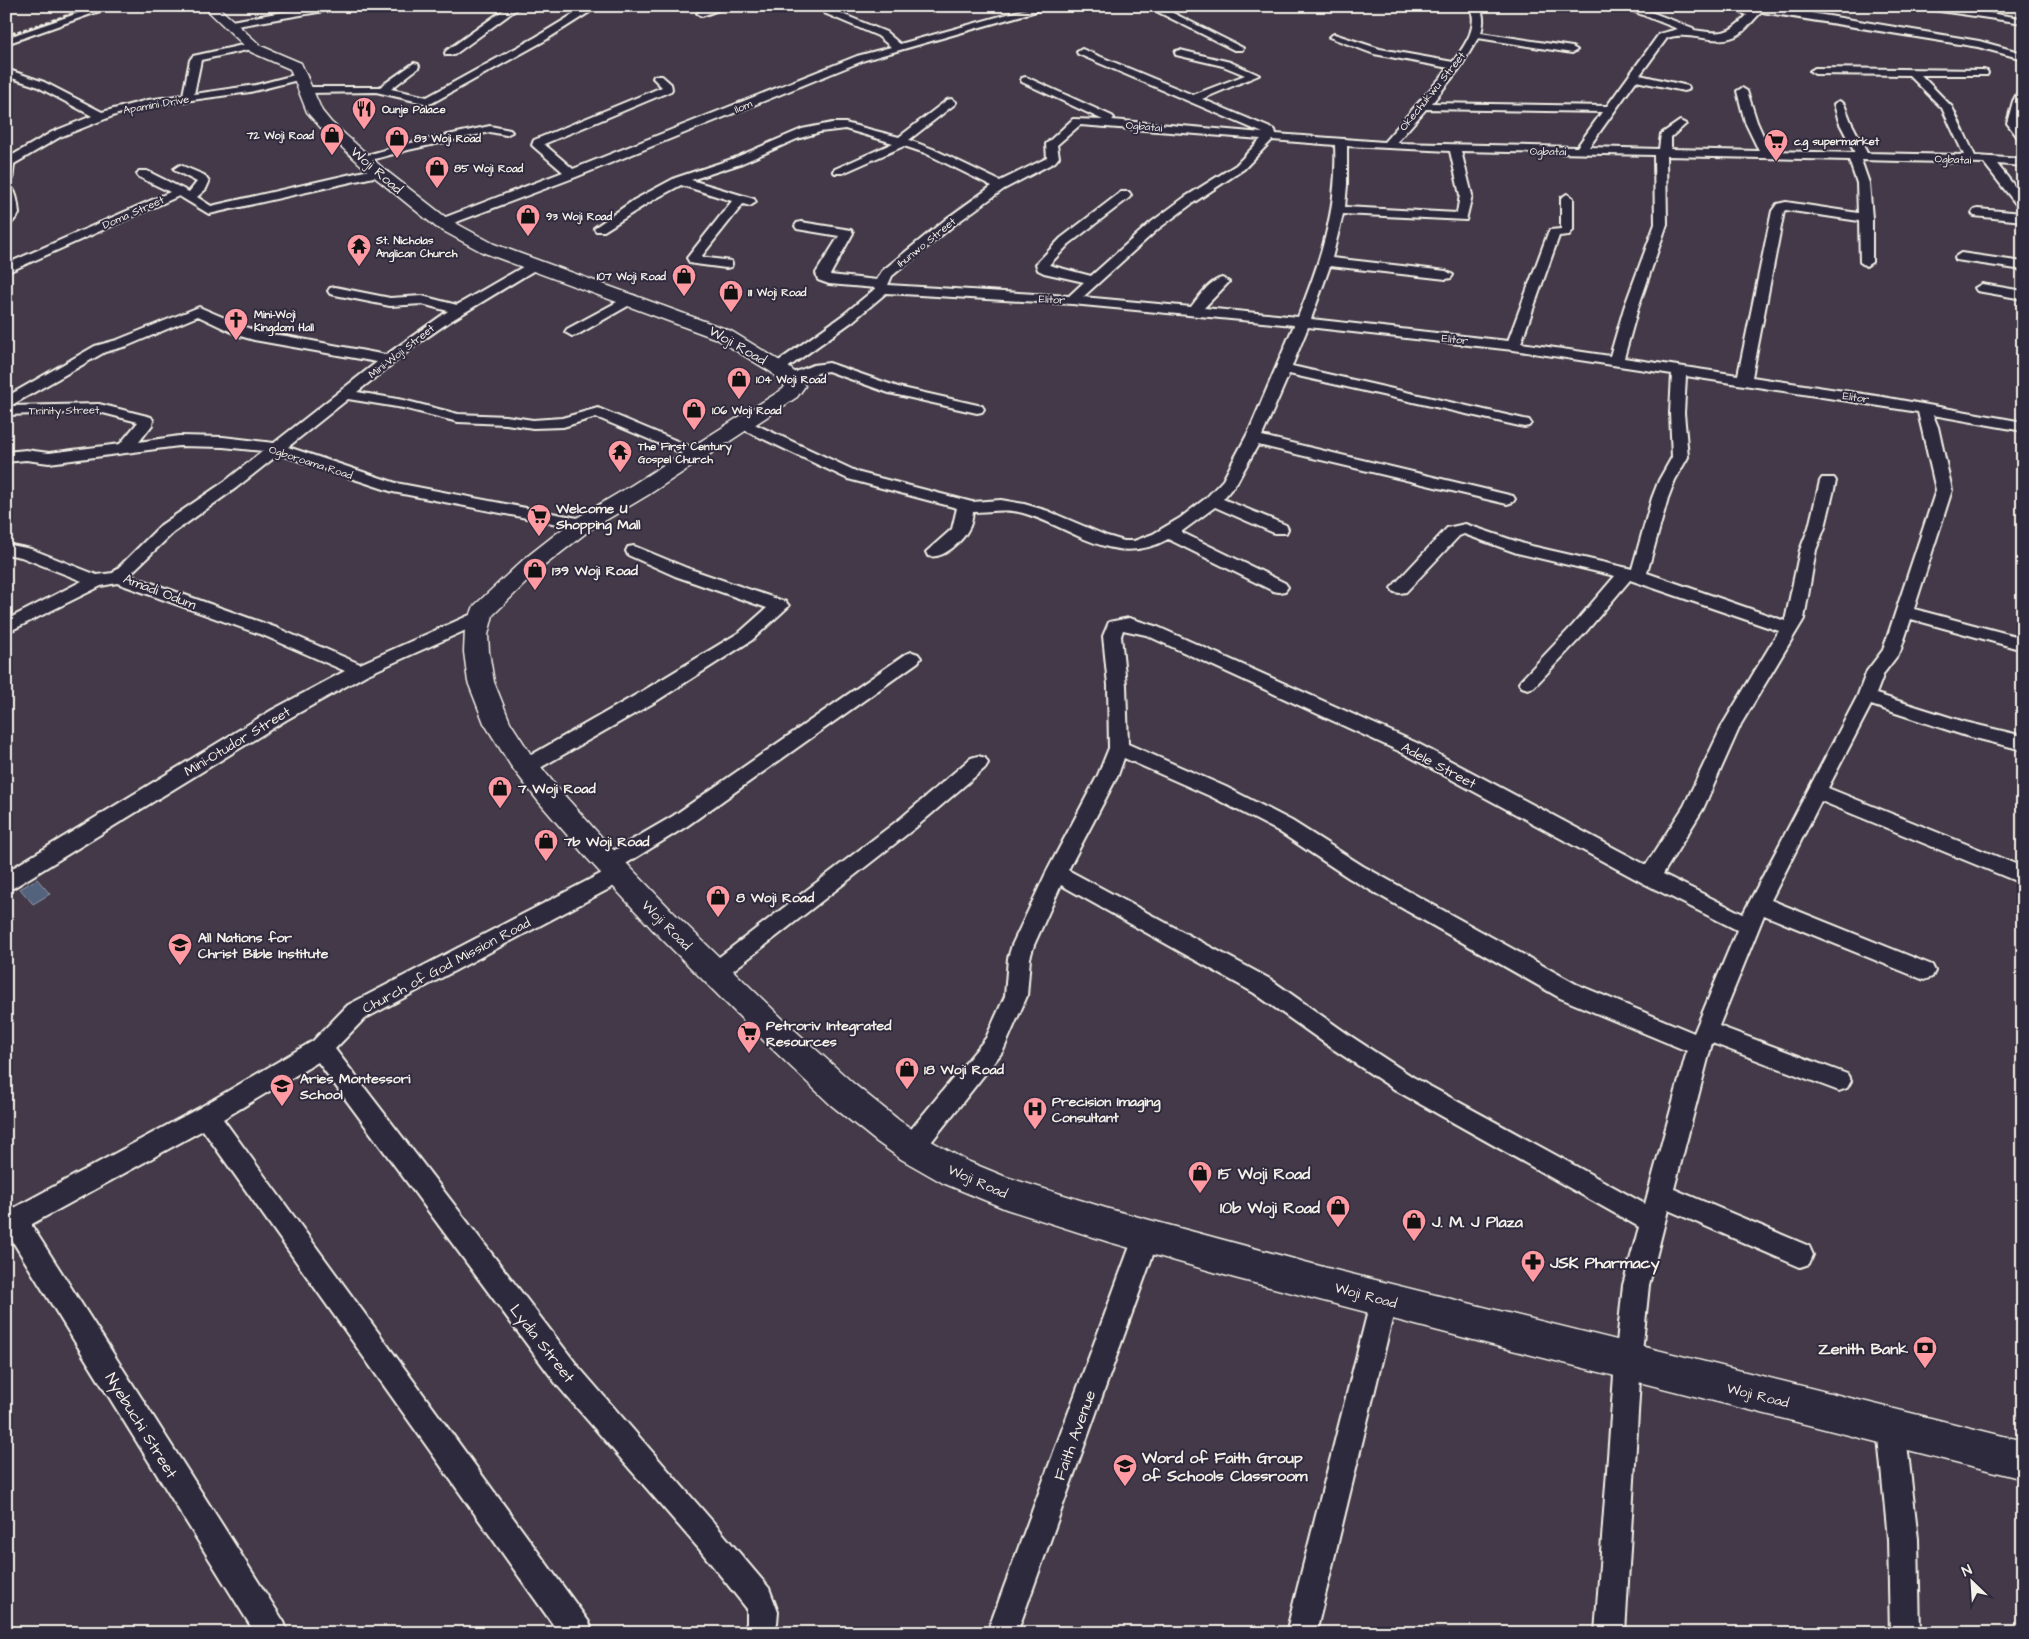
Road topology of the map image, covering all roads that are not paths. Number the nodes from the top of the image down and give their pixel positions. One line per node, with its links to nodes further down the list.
1 (109, 6): 21 (street)
2 (209, 6): 17 (main road, Woji Road)
3 (336, 6): 17 (street)
4 (516, 6): 27 (street)
5 (594, 6): 41 (street, Apamini Drive)
6 (724, 6): 15 (street)
7 (842, 6): 23 (street)
8 (1049, 6): 23 (street, Ilom)
9 (1151, 6): 24 (street)
10 (1475, 6): 19 (street)
11 (1625, 6): 18 (street)
12 (1731, 6): 14 (street)
13 (1926, 6): 16 (street)
14 (1760, 10): 18 (street); 29 (street)
15 (702, 13)
16 (2020, 21)
17 (231, 24): 22 (main road, Woji Road)
18 (1696, 33): 36 (street)
19 (1476, 35): 25 (street); 31 (street, Okechukwu Street)
20 (1334, 37): 31 (street)
21 (6, 41)
22 (252, 46): 39 (main road, Woji Road); 44 (street)
23 (897, 47): 73 (street, Ilom)
24 (1238, 48)
25 (1572, 50)
26 (1082, 52): 45 (street)
27 (450, 53)
28 (1180, 54): 45 (street)
29 (2023, 56)
30 (414, 66): 41 (street)
31 (1456, 66): 48 (street, Okechukwu Street)
32 (1815, 71): 34 (street)
33 (6, 72): 50 (street)
34 (1912, 72): 35 (street); 65 (street)
35 (1983, 73)
36 (1633, 77): 40 (street); 49 (street)
37 (658, 78): 73 (street)
38 (1026, 80): 52 (street)
39 (304, 83): 41 (street, Apamini Drive); 44 (street, Apamini Drive); 69 (main road, Woji Road)
40 (1684, 88)
41 (383, 90)
42 (1742, 91): 63 (street)
43 (2023, 92): 56 (street)
44 (188, 98): 50 (street, Apamini Drive)
45 (1192, 99): 55 (street)
46 (951, 102): 57 (street)
47 (1839, 104): 64 (street)
48 (1422, 106): 49 (street); 59 (street, Okechukwu Street)
49 (1610, 109): 61 (street)
50 (101, 116): 67 (street, Apamini Drive)
51 (1075, 122): 52 (street, Ogbatai); 76 (street, Ihunwo Street)
52 (1121, 124): 55 (street, Ogbatai)
53 (1680, 124): 62 (street)
54 (506, 132): 69 (street)
55 (1270, 136): 58 (street, Ogbatai); 98 (street)
56 (2023, 137)
57 (902, 141): 71 (street); 75 (street); 76 (street)
58 (1341, 142): 59 (street, Ogbatai); 82 (street)
59 (1387, 146): 60 (street, Ogbatai)
60 (1455, 149): 61 (street, Ogbatai); 82 (street)
61 (1580, 151): 62 (street, Ogbatai)
62 (1662, 152): 63 (street, Ogbatai); 112 (street)
63 (1766, 154): 64 (street, Ogbatai)
64 (1859, 157): 65 (street, Ogbatai); 85 (street)
65 (1971, 159): 66 (street, Ogbatai)
66 (1988, 161): 68 (street, Ogbatai); 81 (street)
67 (7, 163): 74 (street, Apamini Drive)
68 (2023, 163)
69 (371, 166): 78 (street); 87 (main road, Woji Road)
70 (180, 170): 78 (street)
71 (839, 171)
72 (143, 174): 78 (street)
73 (572, 174): 87 (street, Ilom)
74 (6, 181)
75 (681, 181): 89 (street); 93 (street)
76 (1000, 186): 100 (street, Ihunwo Street)
77 (6, 187): 86 (street)
78 (184, 194): 96 (street, Doma Street)
79 (1124, 195): 98 (street)
80 (1567, 198): 110 (street)
81 (2023, 205)
82 (1338, 210): 91 (street)
83 (1978, 213): 84 (street)
84 (2023, 217)
85 (1866, 218): 92 (street); 116 (street)
86 (6, 222)
87 (442, 223): 94 (main road, Woji Road)
88 (801, 226): 100 (street, Elitor)
89 (600, 228)
90 (1961, 257): 95 (street)
91 (1324, 261): 97 (street); 108 (street)
92 (1866, 262)
93 (726, 264)
94 (533, 265): 104 (main road, Woji Road); 106 (street, Mini-Woji Street)
95 (2023, 266)
96 (6, 269)
97 (1446, 276)
98 (1095, 281): 105 (street)
99 (1222, 282): 107 (street)
100 (882, 286): 105 (street, Elitor); 115 (street, Ihunwo Street)
101 (1982, 288): 103 (street)
102 (335, 291): 106 (street)
103 (2023, 295)
104 (630, 299): 109 (street); 115 (main road, Woji Road)
105 (1072, 300): 107 (street, Elitor)
106 (459, 310): 111 (street, Mini-Woji Street)
107 (1194, 312): 108 (street, Elitor)
108 (1303, 322): 110 (street, Elitor); 113 (street)
109 (572, 332)
110 (1514, 346): 112 (street, Elitor)
111 (389, 360): 117 (street, Mini-Woji Street); 118 (street)
112 (1616, 360): 114 (street, Elitor)
113 (1283, 368): 122 (street); 125 (street)
114 (1679, 371): 116 (street, Elitor); 140 (street)
115 (784, 374): 119 (street); 123 (main road)
116 (1744, 381): 120 (street, Elitor)
117 (344, 394): 127 (street, Mini-Woji Street); 128 (street)
118 (6, 403)
119 (977, 409)
120 (1925, 409): 124 (street, Elitor); 145 (street)
121 (6, 410): 126 (street, Trinity Street)
122 (1524, 423)
123 (742, 424): 128 (main road); 133 (street)
124 (2023, 427)
125 (1254, 439): 131 (street); 132 (street)
126 (126, 447): 127 (street, Ogboroama Road); 129 (street, Ogboroama Road)
127 (277, 448): 134 (street, Ogboroama Road); 141 (street, Amadi Odum)
128 (696, 454): 134 (main road)
129 (6, 457)
130 (1828, 481): 148 (street)
131 (1507, 499)
132 (1214, 501): 135 (street); 136 (street)
133 (966, 506): 136 (street); 139 (street)
134 (582, 524): 146 (main road)
135 (1280, 529)
136 (1167, 532): 143 (street)
137 (6, 549): 142 (street)
138 (634, 551): 157 (street)
139 (934, 552)
140 (1632, 575): 144 (street); 148 (street); 152 (street)
141 (118, 576): 142 (street); 151 (street, Amadi Odum)
142 (96, 581): 147 (street)
143 (1279, 587)
144 (1400, 588)
145 (1906, 612): 149 (street); 153 (street)
146 (478, 618): 151 (street, Mini-Otudor Street); 157 (main road, Woji Road)
147 (6, 627)
148 (1788, 628): 162 (street)
149 (2023, 644)
150 (912, 658): 159 (street, Church of God Mission Road)
151 (360, 672): 163 (street, Mini-Otudor Street)
152 (1528, 683)
153 (1866, 697): 154 (street); 158 (street)
154 (2023, 742)
155 (1119, 748): 160 (street); 162 (street, Adele Street); 168 (street)
156 (978, 764): 167 (street)
157 (526, 767): 159 (main road, Woji Road)
158 (1816, 791): 161 (street); 164 (street)
159 (613, 870): 167 (main road, Woji Road); 169 (street, Church of God Mission Road)
160 (1056, 873): 172 (street); 175 (street)
161 (2023, 876)
162 (1650, 877): 165 (street, Adele Street)
163 (6, 882)
164 (1758, 904): 165 (street); 166 (street)
165 (1748, 926): 168 (street)
166 (1924, 971)
167 (714, 973): 172 (main road, Woji Road)
168 (1703, 1039): 170 (street); 173 (street)
169 (320, 1048): 171 (street, Church of God Mission Road); 184 (street, Lydia Street)
170 (1839, 1081)
171 (207, 1116): 174 (street, Church of God Mission Road); 183 (street)
172 (912, 1147): 176 (main road, Woji Road)
173 (1661, 1195): 175 (street); 177 (street)
174 (23, 1216): 182 (street, Nyebuchi Street)
175 (1653, 1221): 179 (street)
176 (1146, 1238): 178 (main road, Woji Road); 185 (street, Faith Avenue)
177 (1800, 1255)
178 (1384, 1299): 179 (main road, Woji Road); 186 (street)
179 (1628, 1362): 180 (main road, Woji Road); 187 (street)
180 (1891, 1427): 181 (main road, Woji Road); 188 (street)
181 (2023, 1460)
182 (273, 1633)
183 (578, 1633)
184 (758, 1633)
185 (1002, 1633)
186 (1301, 1633)
187 (1610, 1633)
188 (1905, 1633)

